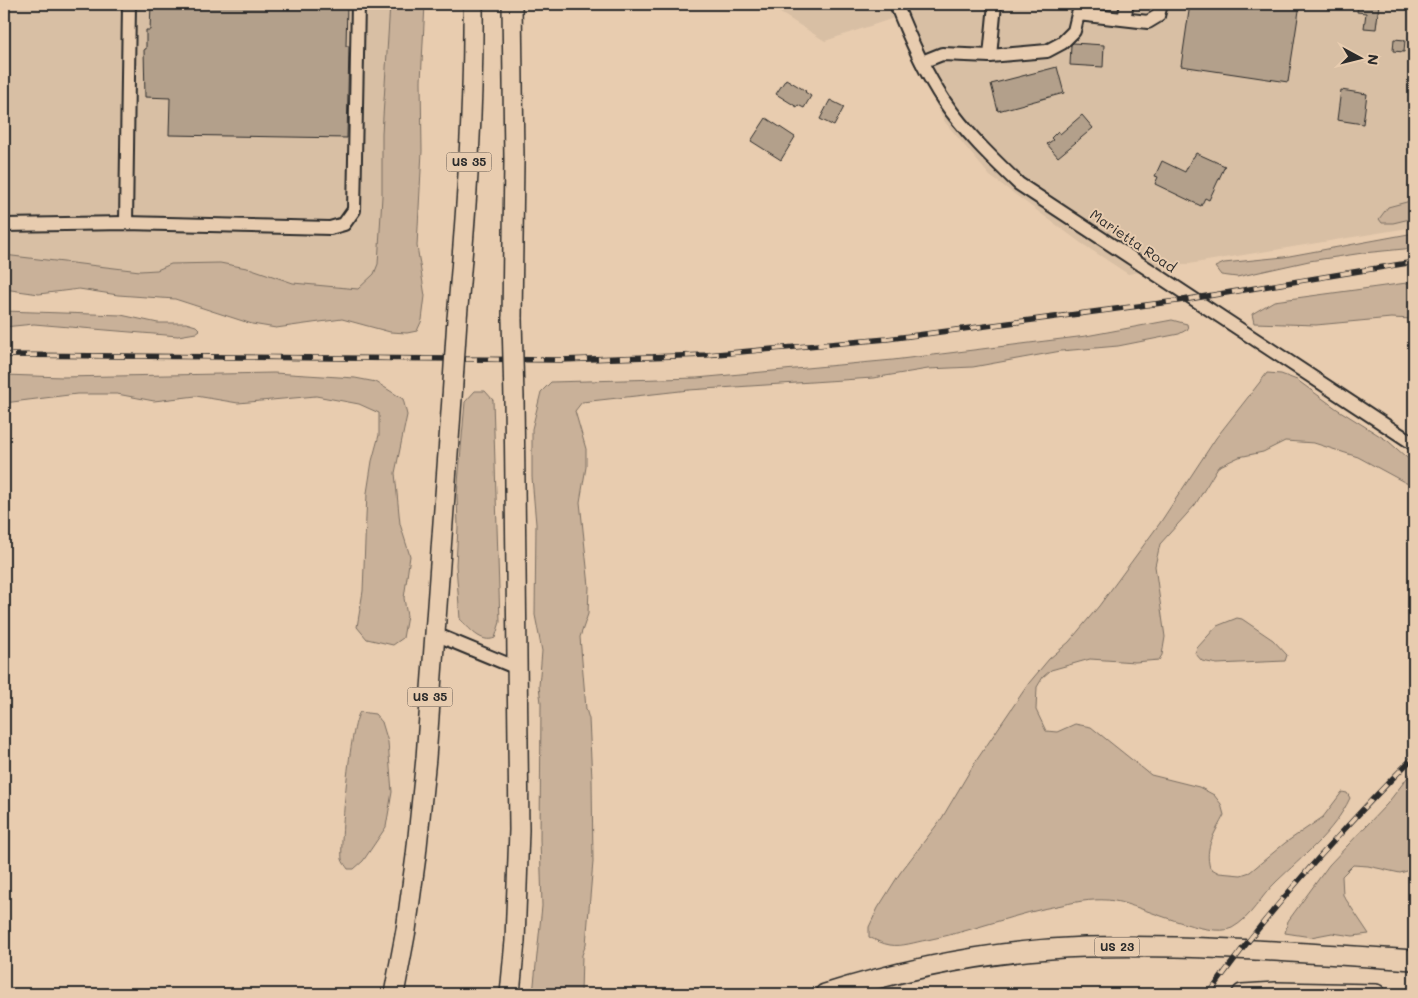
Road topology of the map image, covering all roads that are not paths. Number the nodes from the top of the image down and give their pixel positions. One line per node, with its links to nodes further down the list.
1 (128, 4): 12 (street)
2 (358, 4): 12 (street)
3 (473, 4): 15 (highway, US 35, bridge)
4 (512, 4): 16 (highway, bridge)
5 (896, 4): 11 (street, Marietta Road)
6 (995, 4): 10 (street)
7 (1127, 4): 9 (street)
8 (1161, 4): 9 (street)
9 (1124, 19): 10 (street)
10 (990, 56): 11 (street)
11 (922, 62): 14 (street, Marietta Road)
12 (126, 223): 13 (street)
13 (4, 225)
14 (1414, 444)
15 (435, 634): 16 (street); 18 (highway, US 35)
16 (517, 668): 19 (highway)
17 (1414, 960): 20 (highway, US 23)
18 (394, 994)
19 (510, 994)
20 (825, 994)
21 (1242, 994): 22 (highway)
22 (1376, 994)

